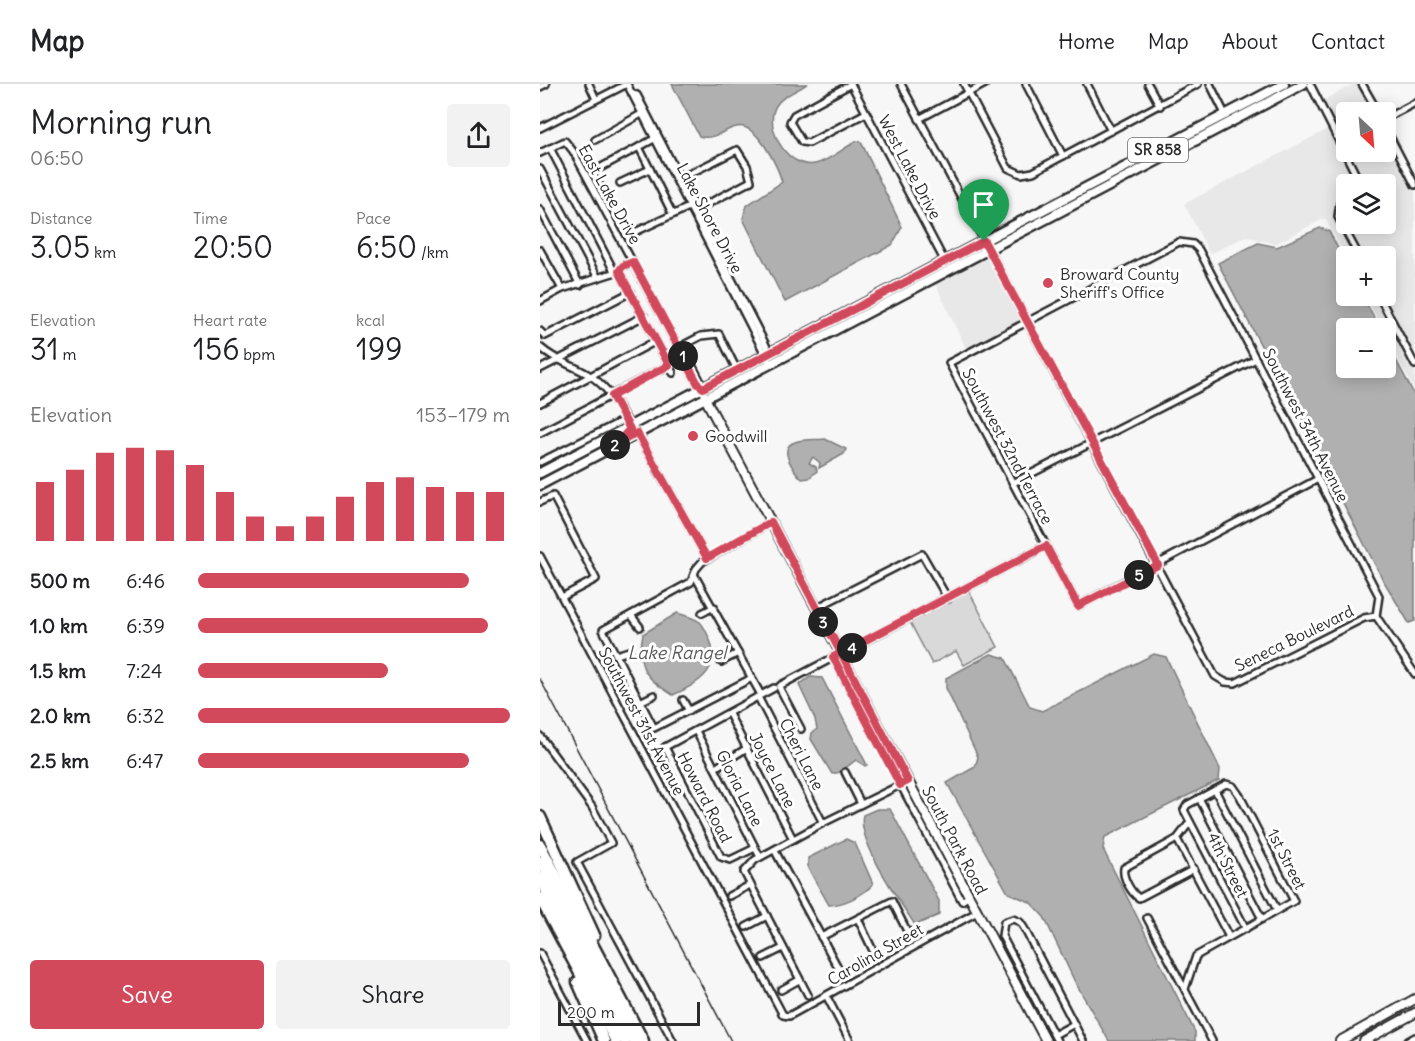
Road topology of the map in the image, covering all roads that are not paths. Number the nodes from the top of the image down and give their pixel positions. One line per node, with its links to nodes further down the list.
1 (546, 84): 17 (street)
2 (589, 84): 19 (street)
3 (627, 84): 19 (street); 23 (street, Lake Shore Drive)
4 (851, 84): 24 (street, West Lake Drive); 24 (street)
5 (901, 84): 27 (street)
6 (964, 84): 18 (street)
7 (985, 84): 18 (street)
8 (1026, 84): 36 (street)
9 (1087, 84): 29 (street)
10 (1148, 84): 22 (street)
11 (1198, 84): 22 (street)
12 (1210, 84): 26 (street)
13 (1284, 84): 26 (main road, SR 858)
14 (1303, 84): 26 (main road, SR 858)
15 (1310, 84): 39 (street)
16 (1362, 84): 20 (street)
17 (540, 87)
18 (968, 93): 27 (street); 36 (street)
19 (596, 99): 28 (street)
20 (1372, 102)
21 (1415, 103): 25 (street)
22 (1160, 106): 29 (street)
23 (643, 113): 30 (street, Lake Shore Drive); 31 (street)
24 (866, 113): 53 (street, West Lake Drive)
25 (1396, 113)
26 (1228, 118): 43 (main road, SR 858); 43 (main road, SR 858)
27 (919, 119): 49 (street)
28 (540, 128)
29 (1111, 131): 36 (street)
30 (654, 136): 32 (street); 40 (street, Lake Shore Drive)
31 (595, 140)
32 (639, 147): 38 (street); 44 (street)
33 (550, 148): 35 (street); 52 (street, East Lake Drive); 55 (street)
34 (1396, 148): 42 (street)
35 (540, 153)
36 (1063, 156)
37 (540, 169): 56 (street)
38 (650, 169): 41 (street); 47 (street)
39 (1355, 174)
40 (678, 180): 46 (street, Lake Shore Drive); 46 (street)
41 (620, 183)
42 (1415, 185)
43 (1095, 188): 49 (main road, SR 858); 49 (main road, SR 858)
44 (609, 201)
45 (540, 209): 57 (street)
46 (692, 209): 47 (street); 68 (street, Lake Shore Drive)
47 (674, 214): 48 (street)
48 (633, 233)
49 (986, 245): 53 (main road, SR 858); 62 (main road, SR 858); 64 (street)
50 (540, 250): 51 (street)
51 (546, 261): 54 (street); 58 (street)
52 (633, 262): 55 (street); 78 (street, East Lake Drive)
53 (945, 262): 62 (main road, SR 858)
54 (540, 265)
55 (616, 271): 56 (street); 59 (street)
56 (598, 278): 57 (street)
57 (582, 284): 58 (street)
58 (562, 289): 60 (street)
59 (631, 292): 63 (street); 65 (street)
60 (540, 301)
61 (1384, 306): 73 (street)
62 (856, 313): 68 (main road, SR 858); 71 (main road, SR 858)
63 (644, 316): 66 (street); 70 (street)
64 (1028, 322): 69 (street, Southwest 34th Avenue); 85 (street); 90 (street, Southwest 32nd Terrace)
65 (540, 331)
66 (656, 341): 72 (street); 77 (street)
67 (540, 347): 70 (street)
68 (768, 354): 71 (street, Lake Shore Drive); 75 (main road, SR 858)
69 (1256, 359): 85 (street); 89 (street, Southwest 34th Avenue)
70 (555, 361): 74 (street); 77 (street)
71 (772, 362): 80 (main road, SR 858)
72 (669, 365): 76 (street); 79 (street)
73 (1415, 365)
74 (540, 369)
75 (737, 370): 78 (main road, SR 858); 78 (street)
76 (673, 373)
77 (590, 376): 79 (street); 81 (street)
78 (702, 387): 80 (street); 82 (main road, SR 858)
79 (612, 396): 82 (street); 83 (street)
80 (705, 398): 84 (main road, SR 858); 93 (street, South Park Road)
81 (540, 403)
82 (628, 423): 86 (main road); 87 (street); 88 (main road, SR 858)
83 (540, 433)
84 (637, 433): 86 (main road, SR 858); 96 (street)
85 (1092, 443): 90 (street); 97 (street)
86 (615, 445): 91 (main road, SR 858)
87 (540, 462)
88 (540, 473)
89 (1318, 479): 97 (street); 105 (street, Southwest 34th Avenue)
90 (1013, 483): 94 (street, Southwest 32nd Terrace)
91 (540, 485)
92 (540, 502): 99 (street)
93 (771, 522): 96 (street); 102 (street, South Park Road)
94 (1046, 546): 97 (street, Southwest 32nd Terrace); 100 (street)
95 (540, 556): 99 (street, Southwest 31st Avenue)
96 (707, 558): 98 (street)
97 (1158, 565): 105 (street, Seneca Boulevard)
98 (695, 576): 101 (street, Cheri Lane); 104 (street)
99 (562, 597): 173 (street, Southwest 31st Avenue)
100 (948, 599): 102 (street); 109 (street)
101 (714, 607): 103 (street); 108 (street, Cheri Lane)
102 (816, 608): 109 (street, South Park Road)
103 (702, 613)
104 (631, 615): 106 (street); 110 (street)
105 (1376, 616): 112 (street, Seneca Boulevard)
106 (640, 627)
107 (629, 651): 110 (street)
108 (738, 653): 111 (street); 113 (street, Cheri Lane)
109 (837, 655): 114 (street); 127 (street, South Park Road); 128 (street)
110 (616, 656): 118 (street)
111 (721, 662)
112 (1415, 674)
113 (752, 678): 116 (street, Cheri Lane); 119 (street)
114 (777, 687): 116 (street); 121 (street)
115 (654, 695): 118 (street)
116 (759, 695): 120 (street); 134 (street, Cheri Lane)
117 (683, 700): 119 (street)
118 (640, 702): 119 (street)
119 (688, 711)
120 (729, 714): 122 (street); 124 (street, Joyce Lane)
121 (801, 729)
122 (696, 731): 125 (street, Gloria Lane); 138 (street, Howard Road)
123 (540, 736): 185 (street)
124 (747, 748): 125 (street); 135 (street, Joyce Lane)
125 (715, 768): 138 (street, Gloria Lane)
126 (845, 772): 131 (street)
127 (908, 781): 128 (street); 145 (street, South Park Road)
128 (900, 785): 131 (street); 145 (street)
129 (1215, 790): 130 (street); 148 (street); 148 (street, 1st Street)
130 (1199, 798): 133 (street, 4th Street); 153 (street)
131 (861, 804): 134 (street)
132 (540, 817): 164 (highway)
133 (1190, 822): 136 (street); 155 (street, 4th Street)
134 (823, 823): 135 (street)
135 (793, 839): 139 (street)
136 (1178, 839): 142 (street); 142 (street)
137 (540, 845): 164 (highway)
138 (755, 848): 140 (street, Gloria Lane)
139 (775, 851): 140 (street); 156 (street)
140 (760, 857): 144 (street)
141 (540, 862): 183 (highway)
142 (1194, 869): 157 (street)
143 (540, 879): 182 (highway)
144 (750, 885): 146 (street); 150 (street)
145 (969, 896): 149 (street, South Park Road)
146 (729, 897)
147 (540, 898): 161 (highway)
148 (1277, 910): 153 (street, 1st Street)
149 (977, 912): 170 (street, Carolina Street); 177 (street, South Park Road)
150 (767, 916): 154 (street); 159 (street)
151 (1147, 918): 167 (street)
152 (858, 919): 156 (street); 158 (street); 163 (street)
153 (1262, 920): 155 (street, 1st Street)
154 (746, 927)
155 (1246, 929): 157 (street, 1st Street)
156 (821, 937): 165 (street)
157 (1229, 937): 167 (street, 1st Street)
158 (912, 941)
159 (783, 948): 162 (street); 166 (street)
160 (540, 953): 179 (street)
161 (572, 958): 180 (highway); 181 (highway)
162 (763, 958)
163 (877, 959)
164 (603, 964): 184 (highway)
165 (842, 975)
166 (800, 980): 168 (street); 169 (street)
167 (1185, 989): 188 (street)
168 (781, 990)
169 (808, 995)
170 (827, 997): 173 (street, Carolina Street); 186 (street)
171 (1415, 999): 189 (street)
172 (1415, 1013): 178 (street)
173 (785, 1016)
174 (1074, 1024): 175 (street); 175 (street); 187 (street)
175 (1056, 1038)
176 (1415, 1038): 190 (street)
177 (1042, 1040)
178 (1366, 1040)
179 (587, 1041)
180 (604, 1041)
181 (616, 1041)
182 (625, 1041)
183 (634, 1041)
184 (643, 1041)
185 (673, 1041)
186 (850, 1041)
187 (1083, 1041)
188 (1212, 1041)
189 (1340, 1041)
190 (1408, 1041)

